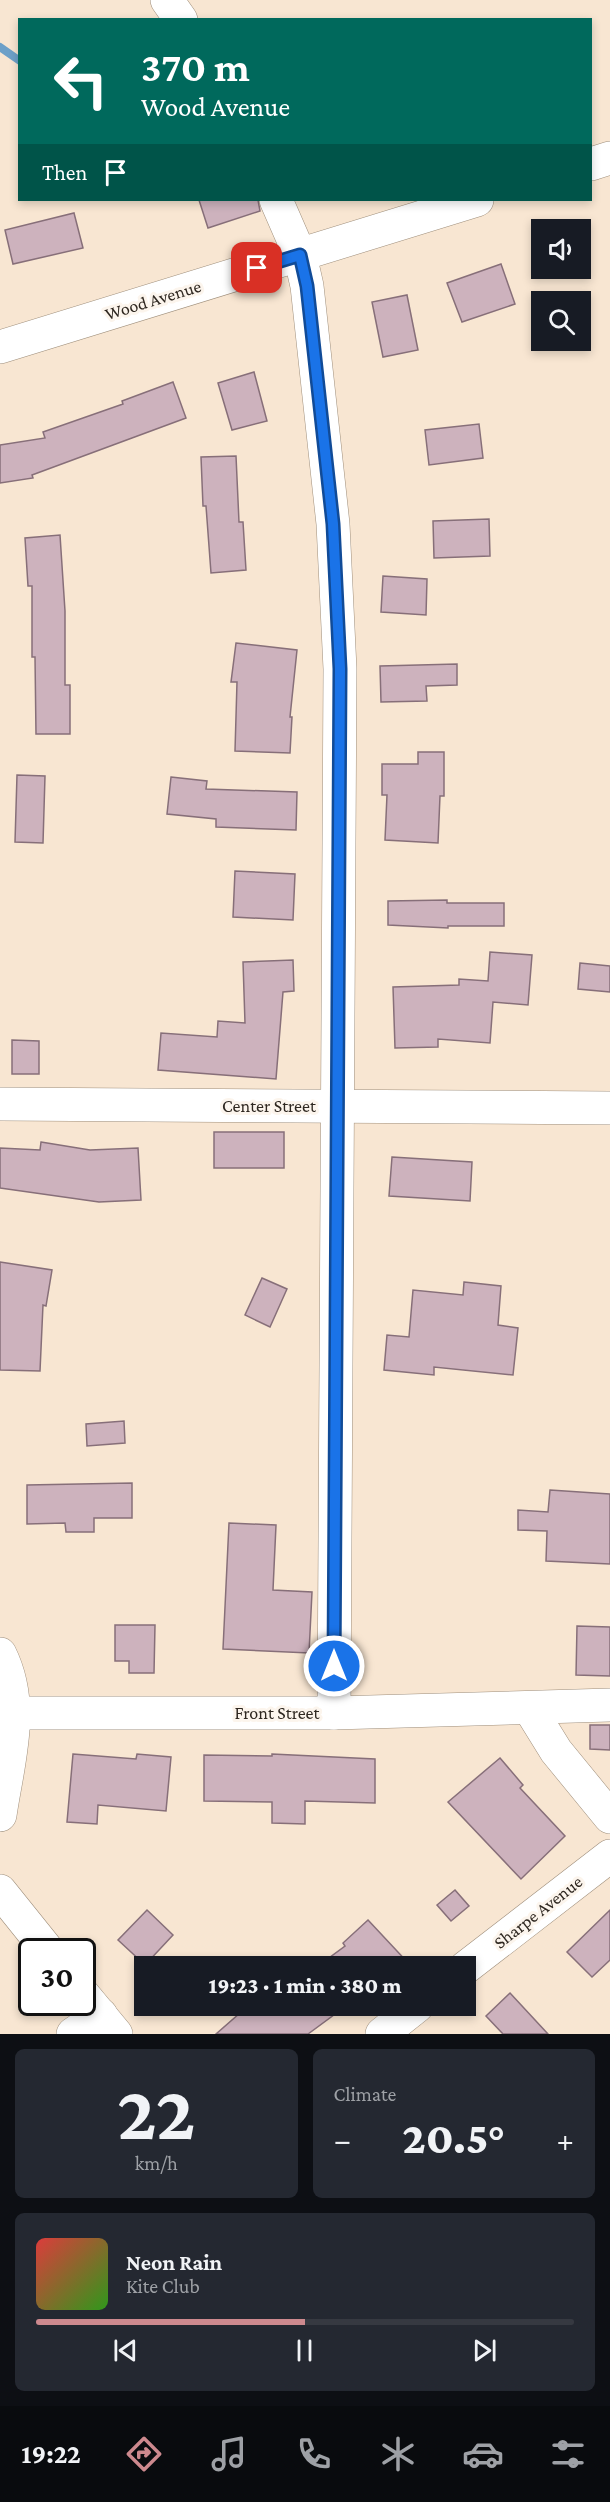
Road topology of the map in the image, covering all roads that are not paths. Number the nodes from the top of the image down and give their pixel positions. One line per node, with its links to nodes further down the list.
1 (167, 0): 2 (street)
2 (180, 18)
3 (610, 158): 4 (street)
4 (592, 164)
5 (276, 201): 7 (street)
6 (474, 201): 7 (street, Wood Avenue)
7 (300, 255): 8 (street, Wood Avenue); 10 (street)
8 (0, 347)
9 (0, 1104): 10 (street, Center Street)
10 (338, 1106): 11 (street, Center Street); 16 (street)
11 (610, 1108)
12 (0, 1654): 15 (street)
13 (610, 1705): 14 (street, Front Street)
14 (530, 1709): 16 (street, Front Street); 18 (street)
15 (16, 1713): 16 (street, Front Street); 17 (street)
16 (334, 1713)
17 (0, 1815)
18 (610, 1817)
19 (610, 1856): 22 (street, Sharpe Avenue)
20 (0, 1891): 21 (street)
21 (38, 1938)
22 (476, 1960)
23 (100, 2014): 25 (street)
24 (404, 2016): 26 (street)
25 (73, 2034)
26 (382, 2034)

